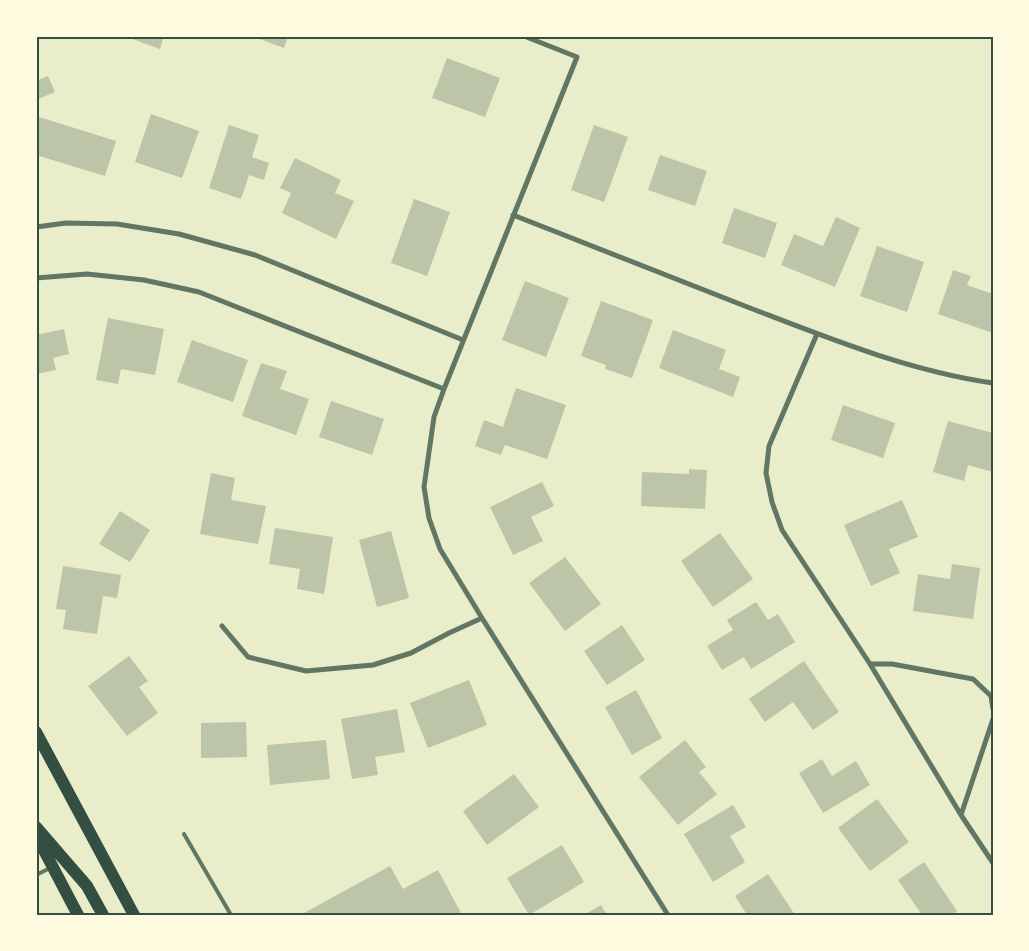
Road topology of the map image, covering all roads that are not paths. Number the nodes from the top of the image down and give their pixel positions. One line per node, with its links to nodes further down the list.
1 (524, 36): 2 (street)
2 (513, 215): 5 (street); 6 (street)
3 (36, 227): 6 (street)
4 (36, 278): 8 (street)
5 (817, 334): 7 (street); 11 (street)
6 (463, 340): 8 (street)
7 (993, 383)
8 (444, 389): 9 (street)
9 (482, 618): 10 (street); 26 (street)
10 (222, 626)
11 (870, 664): 12 (street); 15 (street)
12 (993, 708)
13 (993, 719): 15 (street)
14 (36, 732): 24 (main road)
15 (961, 815): 19 (street)
16 (36, 827): 23 (main road)
17 (184, 834): 25 (lane)
18 (36, 835): 20 (main road)
19 (993, 863)
20 (52, 866): 21 (lane); 22 (main road)
21 (36, 875)
22 (78, 915)
23 (103, 915)
24 (134, 915)
25 (231, 915)
26 (668, 915)

